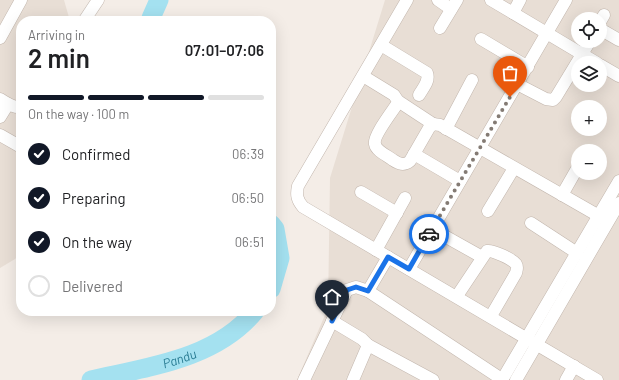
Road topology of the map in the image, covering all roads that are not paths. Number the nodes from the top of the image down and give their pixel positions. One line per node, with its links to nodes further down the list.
1 (22, 0): 14 (street)
2 (98, 0): 10 (street)
3 (407, 0): 17 (street)
4 (438, 0): 8 (street)
5 (491, 0): 9 (street)
6 (520, 0): 9 (street)
7 (566, 0): 13 (street)
8 (454, 4): 11 (street)
9 (513, 13): 13 (street)
10 (87, 16)
11 (440, 28)
12 (607, 33): 16 (street)
13 (547, 34): 19 (street); 21 (street)
14 (0, 38)
15 (482, 39): 21 (street)
16 (619, 40)
17 (381, 45): 23 (street); 27 (street)
18 (586, 48): 19 (street)
19 (582, 54): 20 (street); 26 (street)
20 (585, 56)
21 (528, 67): 26 (street)
22 (607, 69): 24 (street)
23 (363, 76): 29 (street); 51 (street)
24 (619, 76)
25 (472, 80): 33 (street)
26 (517, 84): 36 (street)
27 (419, 95)
28 (4, 101): 30 (street); 31 (street)
29 (398, 101): 32 (street); 37 (street)
30 (16, 107)
31 (0, 117)
32 (433, 124): 33 (street); 37 (street)
33 (446, 129): 36 (street)
34 (0, 135): 35 (street)
35 (16, 144)
36 (479, 148): 38 (street); 40 (street)
37 (414, 154): 40 (street)
38 (514, 168): 43 (street); 46 (street)
39 (571, 179): 43 (street)
40 (460, 181): 50 (street)
41 (619, 181): 48 (street)
42 (361, 192): 47 (street)
43 (562, 194): 48 (street)
44 (405, 198): 47 (street)
45 (619, 203): 60 (street)
46 (488, 211)
47 (397, 212): 51 (street)
48 (599, 216): 52 (street)
49 (531, 224): 52 (street)
50 (432, 229): 54 (street); 55 (street)
51 (376, 250): 53 (street)
52 (577, 252): 60 (street)
53 (388, 257): 55 (street); 56 (street)
54 (482, 257): 57 (street); 58 (street)
55 (409, 269): 57 (street)
56 (368, 291): 59 (street); 66 (street)
57 (457, 296): 58 (street)
58 (491, 316): 60 (street)
59 (332, 321): 61 (street); 63 (street)
60 (532, 341): 62 (street); 66 (street); 67 (street)
61 (368, 345): 64 (street); 65 (street)
62 (574, 366): 68 (street); 69 (street)
63 (304, 380)
64 (353, 380)
65 (433, 380)
66 (502, 380)
67 (516, 380)
68 (566, 380)
69 (597, 380)

